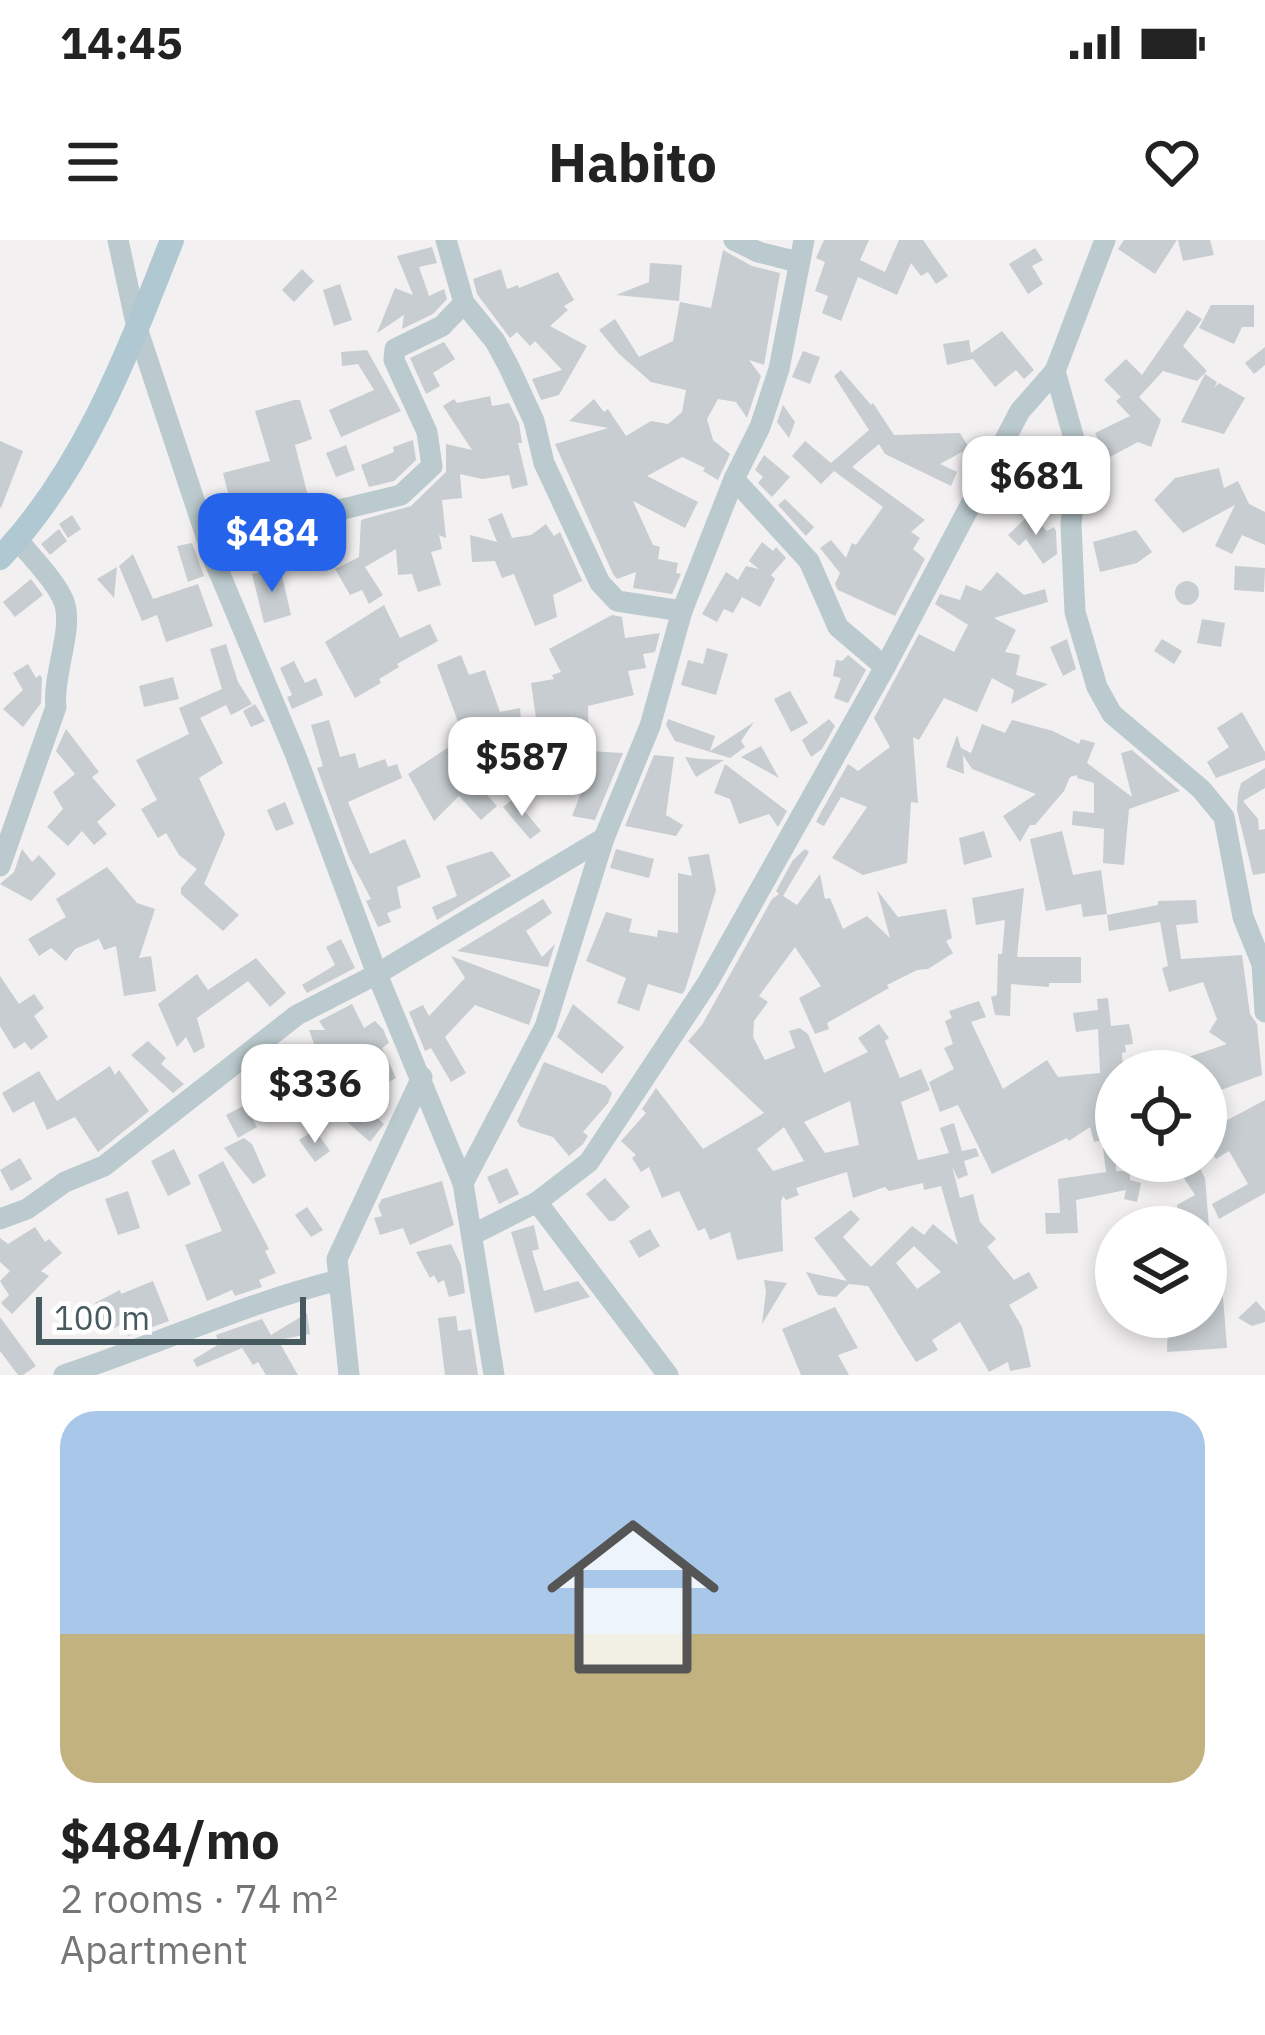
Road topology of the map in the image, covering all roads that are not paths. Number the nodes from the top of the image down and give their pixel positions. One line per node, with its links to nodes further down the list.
1 (118, 240): 8 (street)
2 (172, 240): 8 (main road)
3 (446, 240): 7 (street)
4 (734, 240): 6 (street)
5 (1105, 240): 9 (street)
6 (801, 251): 10 (street)
7 (464, 303): 12 (street); 13 (street)
8 (137, 328): 11 (main road); 12 (street)
9 (1055, 371): 14 (street); 18 (street)
10 (734, 479): 13 (street); 14 (street)
11 (9, 549): 16 (street)
12 (214, 560): 17 (street)
13 (682, 611): 15 (street)
14 (885, 668): 21 (street)
15 (604, 838): 17 (street); 20 (street)
16 (0, 866)
17 (377, 974): 19 (street); 22 (street)
18 (1265, 1012)
19 (422, 1077): 20 (street); 24 (street)
20 (463, 1183): 23 (street)
21 (537, 1202): 23 (street); 28 (street)
22 (0, 1219)
23 (472, 1235): 27 (street)
24 (339, 1280): 25 (street); 26 (street)
25 (64, 1375)
26 (349, 1375)
27 (494, 1375)
28 (668, 1375)

